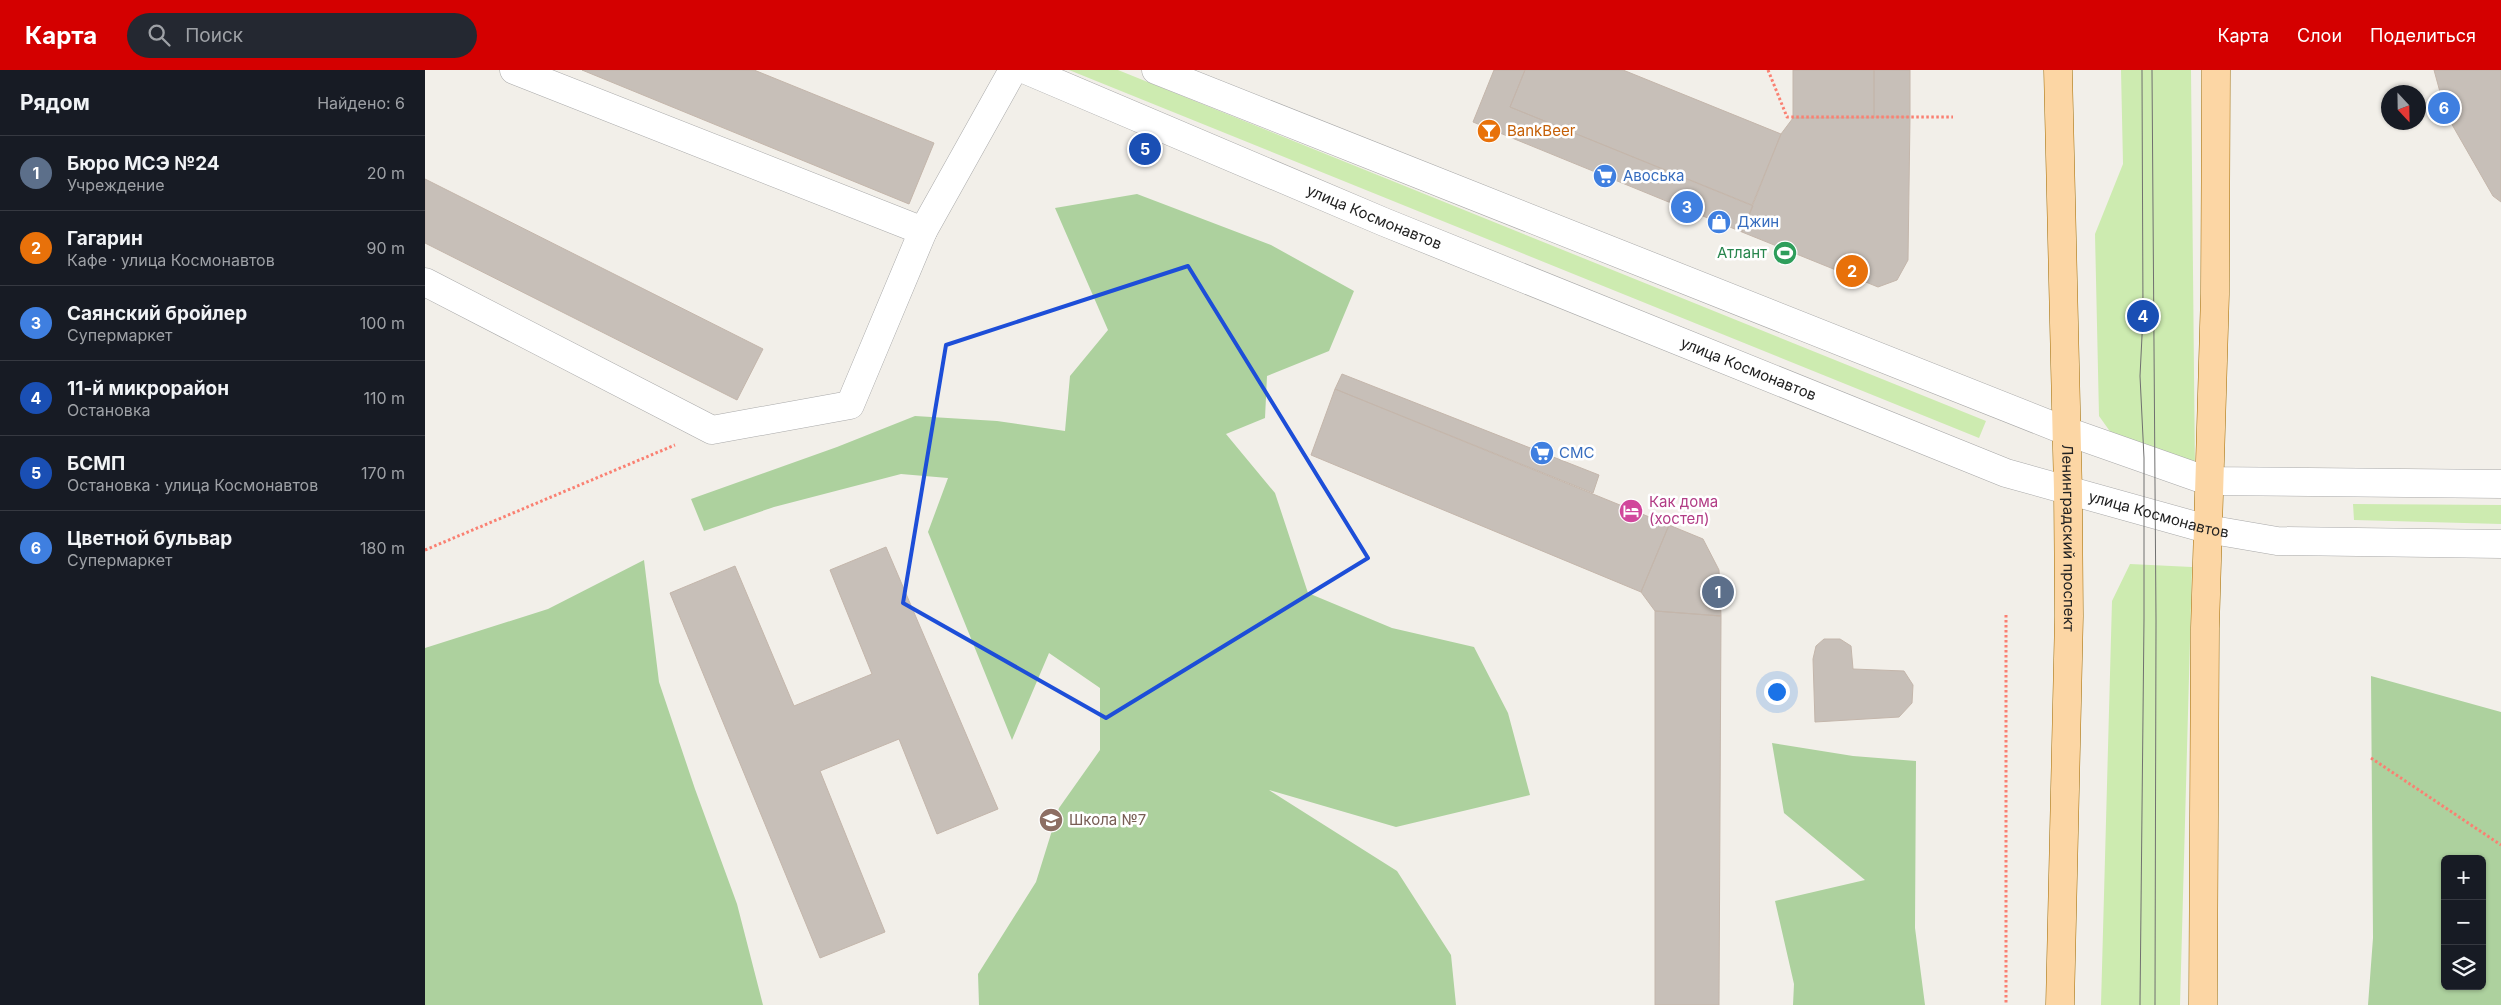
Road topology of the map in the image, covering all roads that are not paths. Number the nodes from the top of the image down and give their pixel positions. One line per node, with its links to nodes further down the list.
1 (514, 70): 7 (street)
2 (1013, 70): 7 (street)
3 (1027, 70): 12 (street, улица Космонавтов)
4 (1156, 70): 9 (street)
5 (2058, 70): 9 (main road, Ленинградский проспект)
6 (2216, 70): 10 (main road)
7 (923, 231): 8 (street)
8 (425, 282)
9 (2066, 431): 10 (street); 12 (main road, Ленинградский проспект)
10 (2208, 481): 11 (street); 13 (main road)
11 (2501, 484)
12 (2068, 491): 13 (street, улица Космонавтов); 15 (main road, Ленинградский проспект)
13 (2207, 528): 14 (street, улица Космонавтов); 16 (main road)
14 (2501, 544)
15 (2060, 1005)
16 (2203, 1005)

